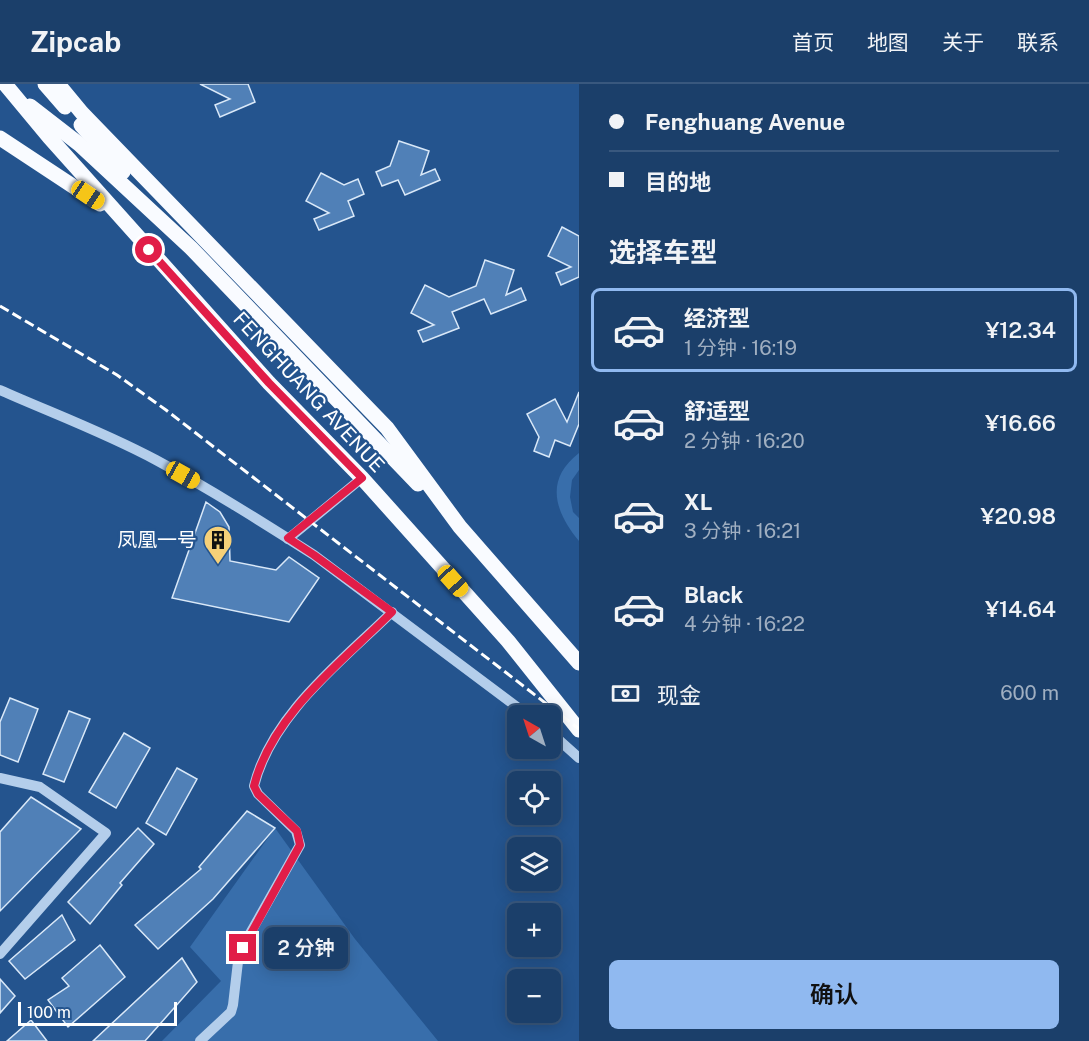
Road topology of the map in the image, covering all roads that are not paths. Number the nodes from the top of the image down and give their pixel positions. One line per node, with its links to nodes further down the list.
1 (6, 84): 8 (main road, FENGHUANG AVENUE)
2 (45, 84): 11 (main road)
3 (58, 84): 6 (main road, FENGHUANG AVENUE)
4 (64, 84): 6 (main road)
5 (0, 90): 11 (main road)
6 (70, 99): 7 (main road, FENGHUANG AVENUE)
7 (82, 113): 8 (main road); 14 (main road, FENGHUANG AVENUE)
8 (49, 137): 10 (main road, FENGHUANG AVENUE)
9 (0, 138): 10 (main road)
10 (119, 216): 13 (main road, FENGHUANG AVENUE)
11 (191, 248): 14 (main road)
12 (0, 390): 15 (street)
13 (362, 478): 15 (street); 19 (main road, FENGHUANG AVENUE)
14 (460, 527): 17 (main road, FENGHUANG AVENUE)
15 (288, 538): 16 (street)
16 (392, 612): 18 (street); 24 (street)
17 (579, 663)
18 (515, 705)
19 (579, 730)
20 (561, 742): 21 (street)
21 (579, 758)
22 (0, 778): 23 (street)
23 (0, 954)
24 (200, 1041)

